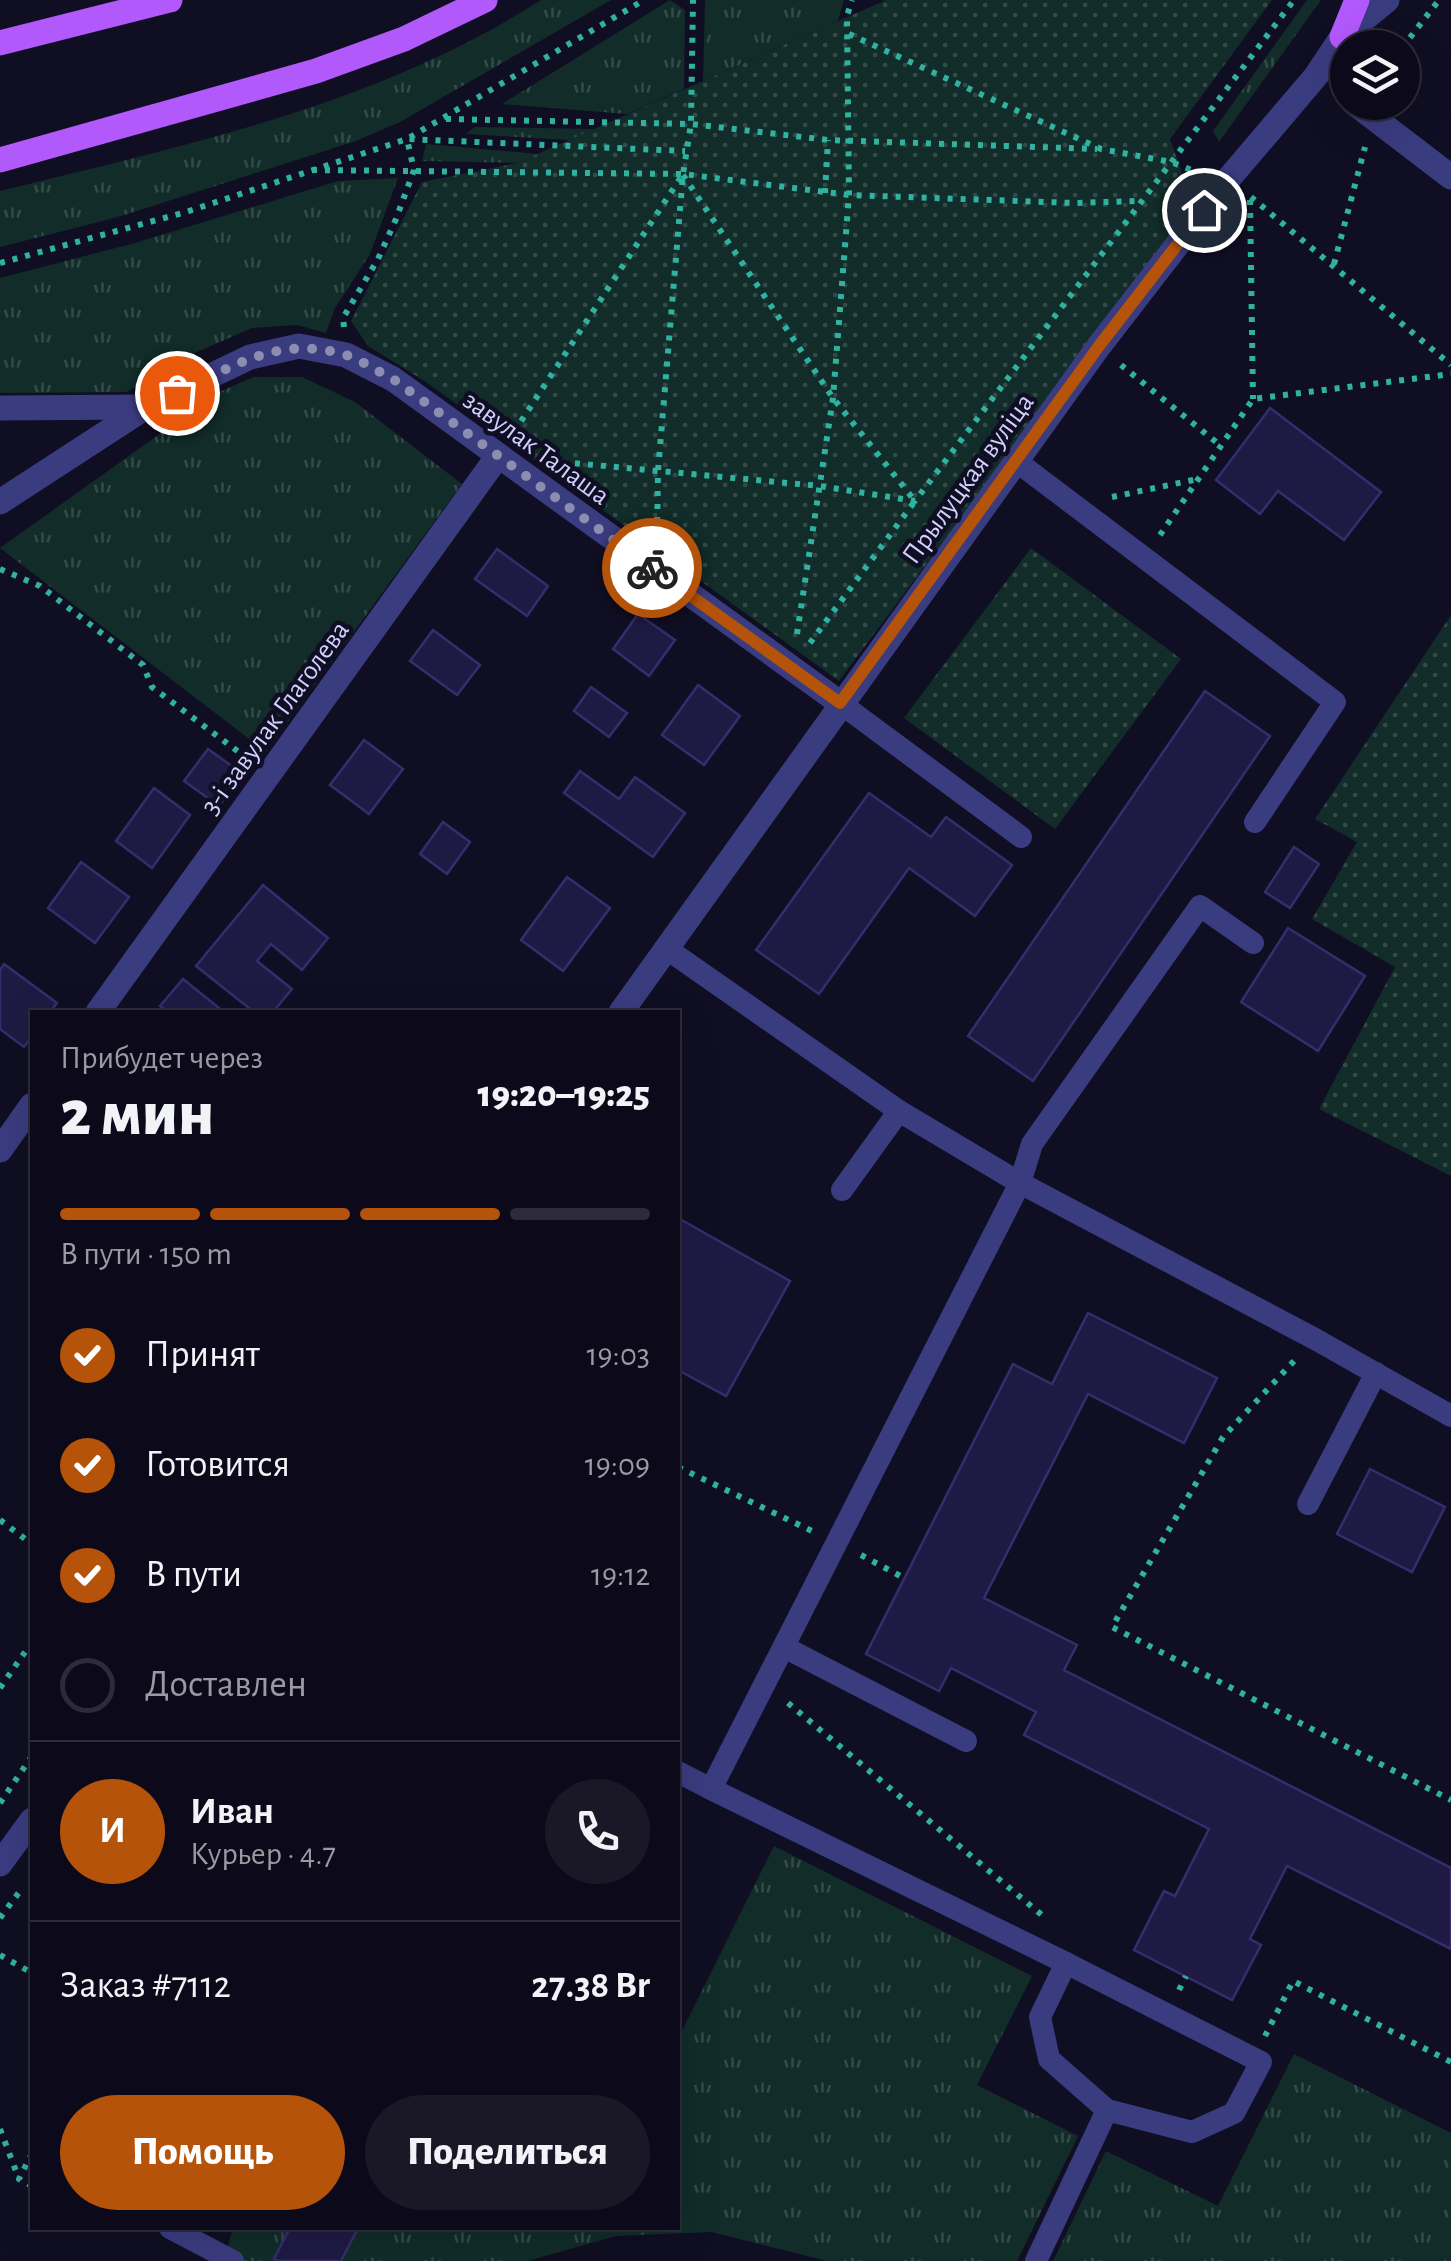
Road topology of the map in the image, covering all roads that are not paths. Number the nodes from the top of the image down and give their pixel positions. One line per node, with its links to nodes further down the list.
1 (170, 0): 7 (main road)
2 (485, 0): 12 (main road)
3 (1357, 0): 5 (main road)
4 (1387, 0): 6 (street, Прылуцкая вуліца)
5 (1345, 30)
6 (1351, 30)
7 (0, 42)
8 (1330, 55): 9 (street, Прылуцкая вуліца)
9 (1316, 76): 10 (street); 17 (street, Прылуцкая вуліца)
10 (1330, 86)
11 (1376, 120): 13 (street)
12 (0, 160)
13 (1451, 177)
14 (146, 407): 15 (street); 16 (street, завулак Талаша); 18 (street, завулак Талаша)
15 (0, 408)
16 (498, 456): 19 (street, завулак Талаша); 24 (street, 3-і завулак Глаголева)
17 (1016, 461): 19 (street, Прылуцкая вуліца); 20 (lane)
18 (0, 502)
19 (840, 703): 21 (lane); 23 (street, Прылуцкая вуліца)
20 (1255, 822)
21 (1022, 837)
22 (1253, 943): 29 (lane)
23 (667, 949): 25 (street, Прылуцкая вуліца); 27 (lane)
24 (99, 1010)
25 (622, 1010)
26 (30, 1108): 28 (street)
27 (899, 1111): 29 (lane); 30 (lane)
28 (0, 1150)
29 (1020, 1183): 31 (lane); 34 (lane)
30 (842, 1190)
31 (1376, 1373): 32 (lane); 33 (lane)
32 (1451, 1416)
33 (1308, 1504)
34 (784, 1647): 35 (lane); 37 (lane)
35 (966, 1740)
36 (680, 1773): 37 (lane)
37 (711, 1789): 40 (lane)
38 (30, 1823): 39 (street)
39 (0, 1864)
40 (1066, 1963): 41 (lane); 41 (lane)
41 (1107, 2110): 44 (lane)
42 (174, 2230): 43 (lane)
43 (234, 2261)
44 (1036, 2261)

